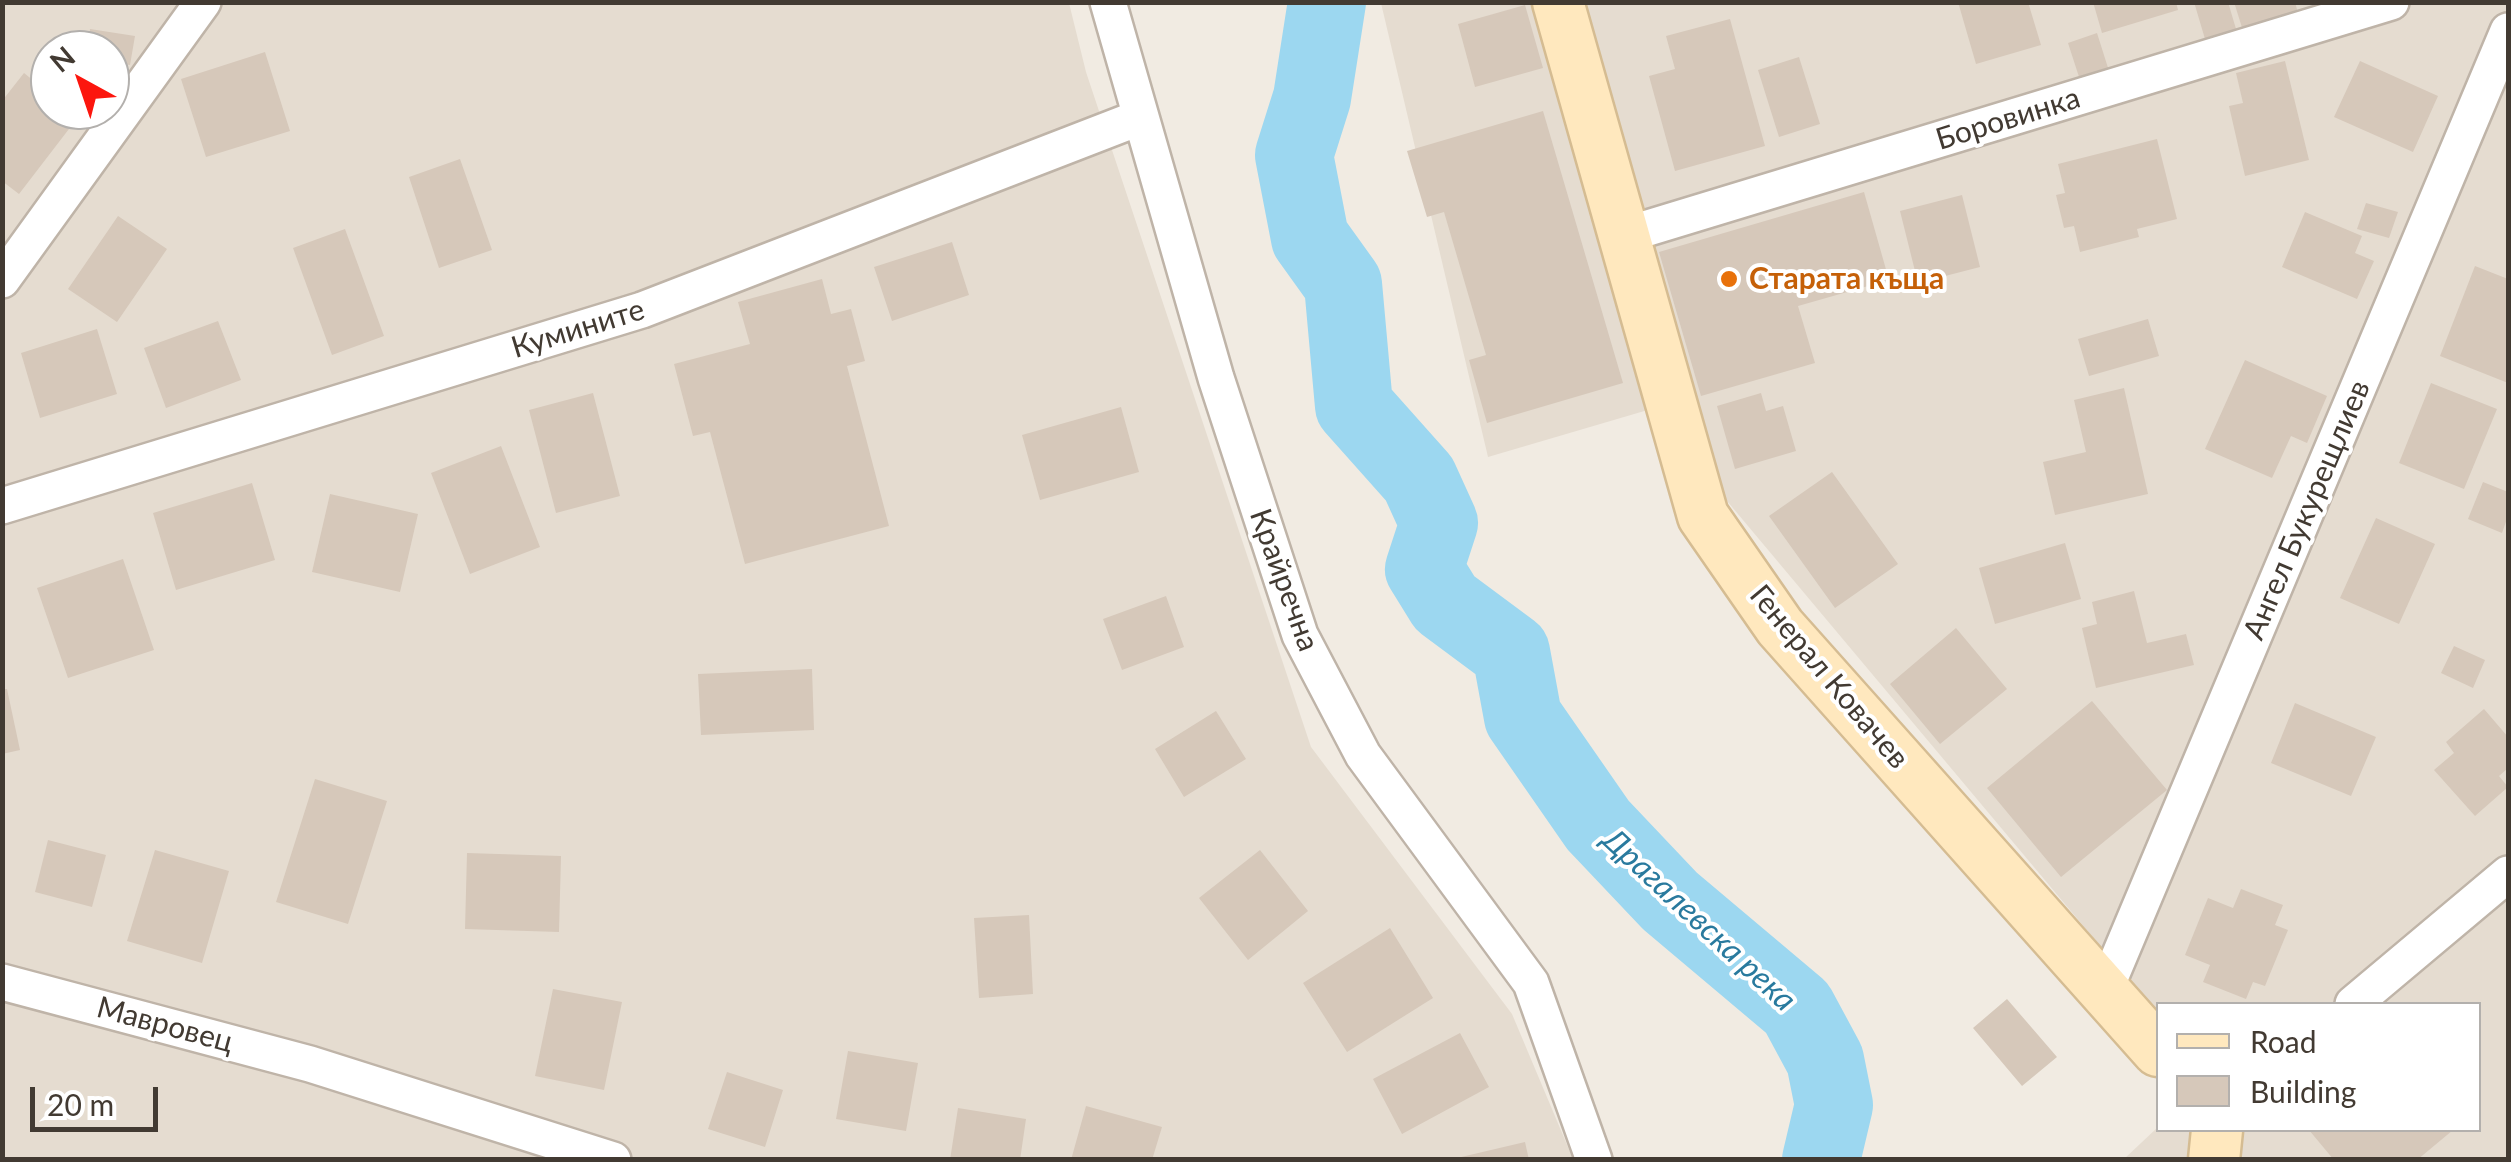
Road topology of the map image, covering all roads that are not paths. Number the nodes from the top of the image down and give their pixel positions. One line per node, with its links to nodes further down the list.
1 (203, 2): 8 (street)
2 (1108, 2): 6 (street, Крайречна)
3 (1558, 2): 7 (street, Генерал Ковачев)
4 (2391, 2): 7 (street, Боровинка)
5 (2508, 31): 12 (street, Ангел Букурещлиев)
6 (1141, 117): 9 (street, Кумините); 17 (street, Крайречна)
7 (1625, 235): 12 (street, Генерал Ковачев)
8 (2, 280)
9 (2, 506)
10 (2508, 874): 13 (street)
11 (2, 982): 16 (street, Мавровец)
12 (2104, 990): 14 (street, Генерал Ковачев)
13 (2355, 1002)
14 (2156, 1049)
15 (2217, 1132): 18 (street)
16 (614, 1160)
17 (1594, 1160)
18 (2214, 1160)

